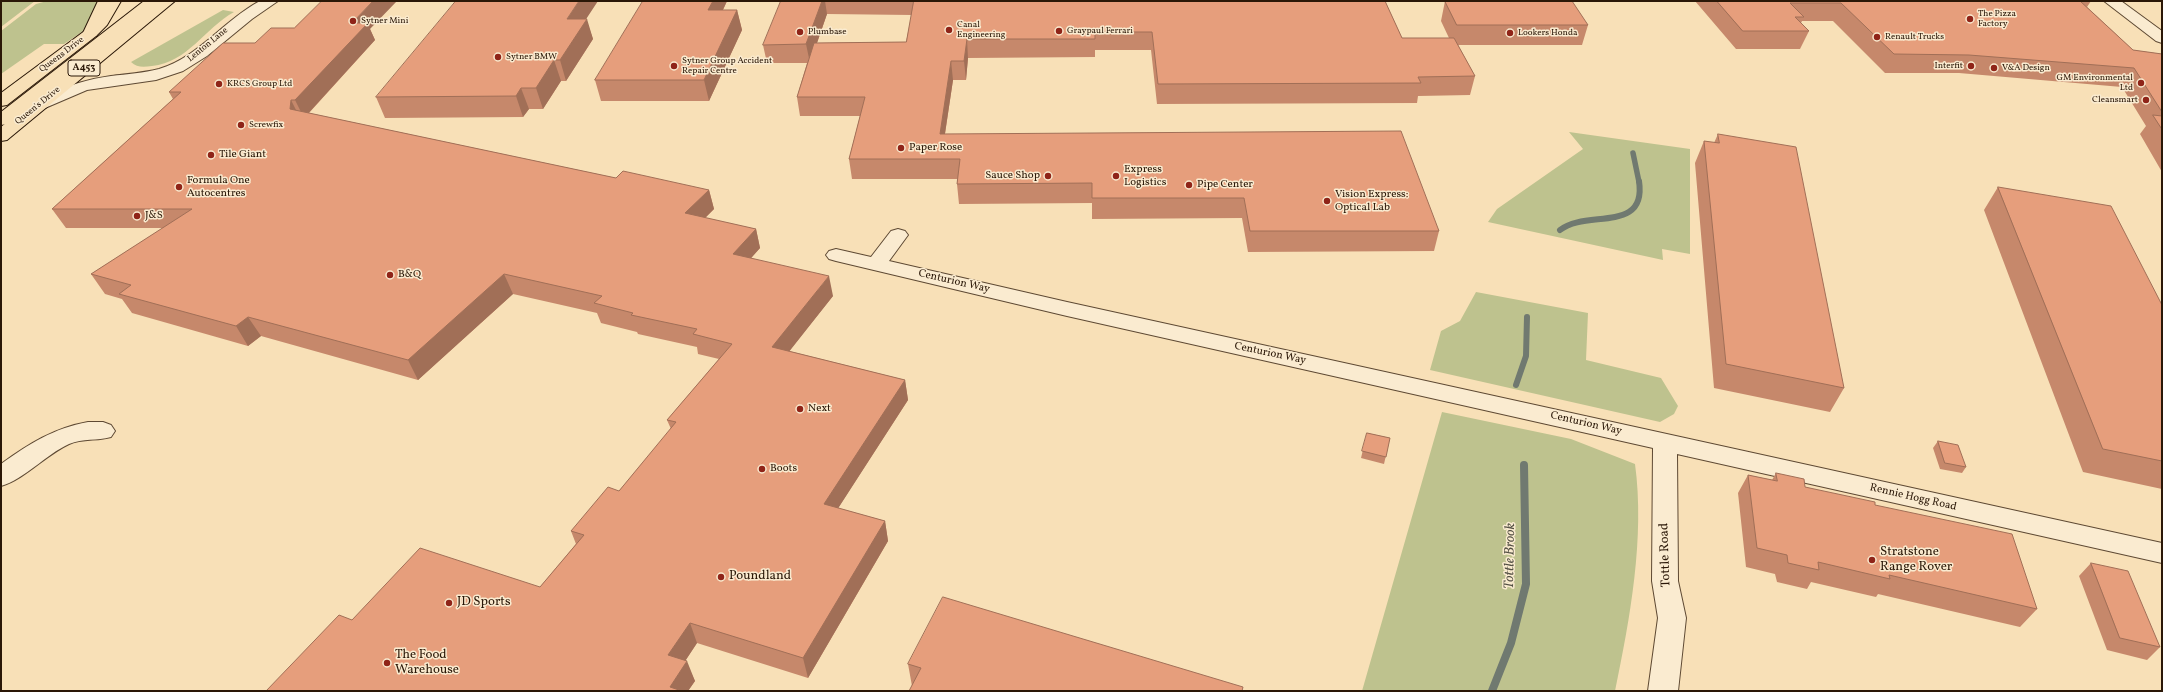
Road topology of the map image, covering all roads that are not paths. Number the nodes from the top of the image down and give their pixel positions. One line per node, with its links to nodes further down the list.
1 (105, 1): 7 (main road)
2 (114, 1): 7 (main road, Queens Drive / A453)
3 (153, 1): 13 (main road, A453)
4 (168, 1): 9 (main road, Queen's Drive / A453)
5 (271, 1): 10 (street, Lenton Lane)
6 (2111, 1): 8 (street)
7 (91, 33): 11 (main road, Queens Drive / A453)
8 (2162, 38)
9 (97, 57): 10 (street); 12 (main road, Queen's Drive / A453)
10 (116, 80): 12 (street, Lenton Lane)
11 (1, 101)
12 (36, 107): 14 (main road, Queen's Drive / A453)
13 (1, 120)
14 (1, 136)
15 (898, 235): 17 (street)
16 (836, 255): 17 (street, Centurion Way)
17 (876, 264): 19 (street, Centurion Way)
18 (103, 431): 20 (street)
19 (1665, 442): 21 (street, Rennie Hogg Road); 22 (street, Tottle Road)
20 (1, 477)
21 (2162, 553)
22 (1664, 691)

